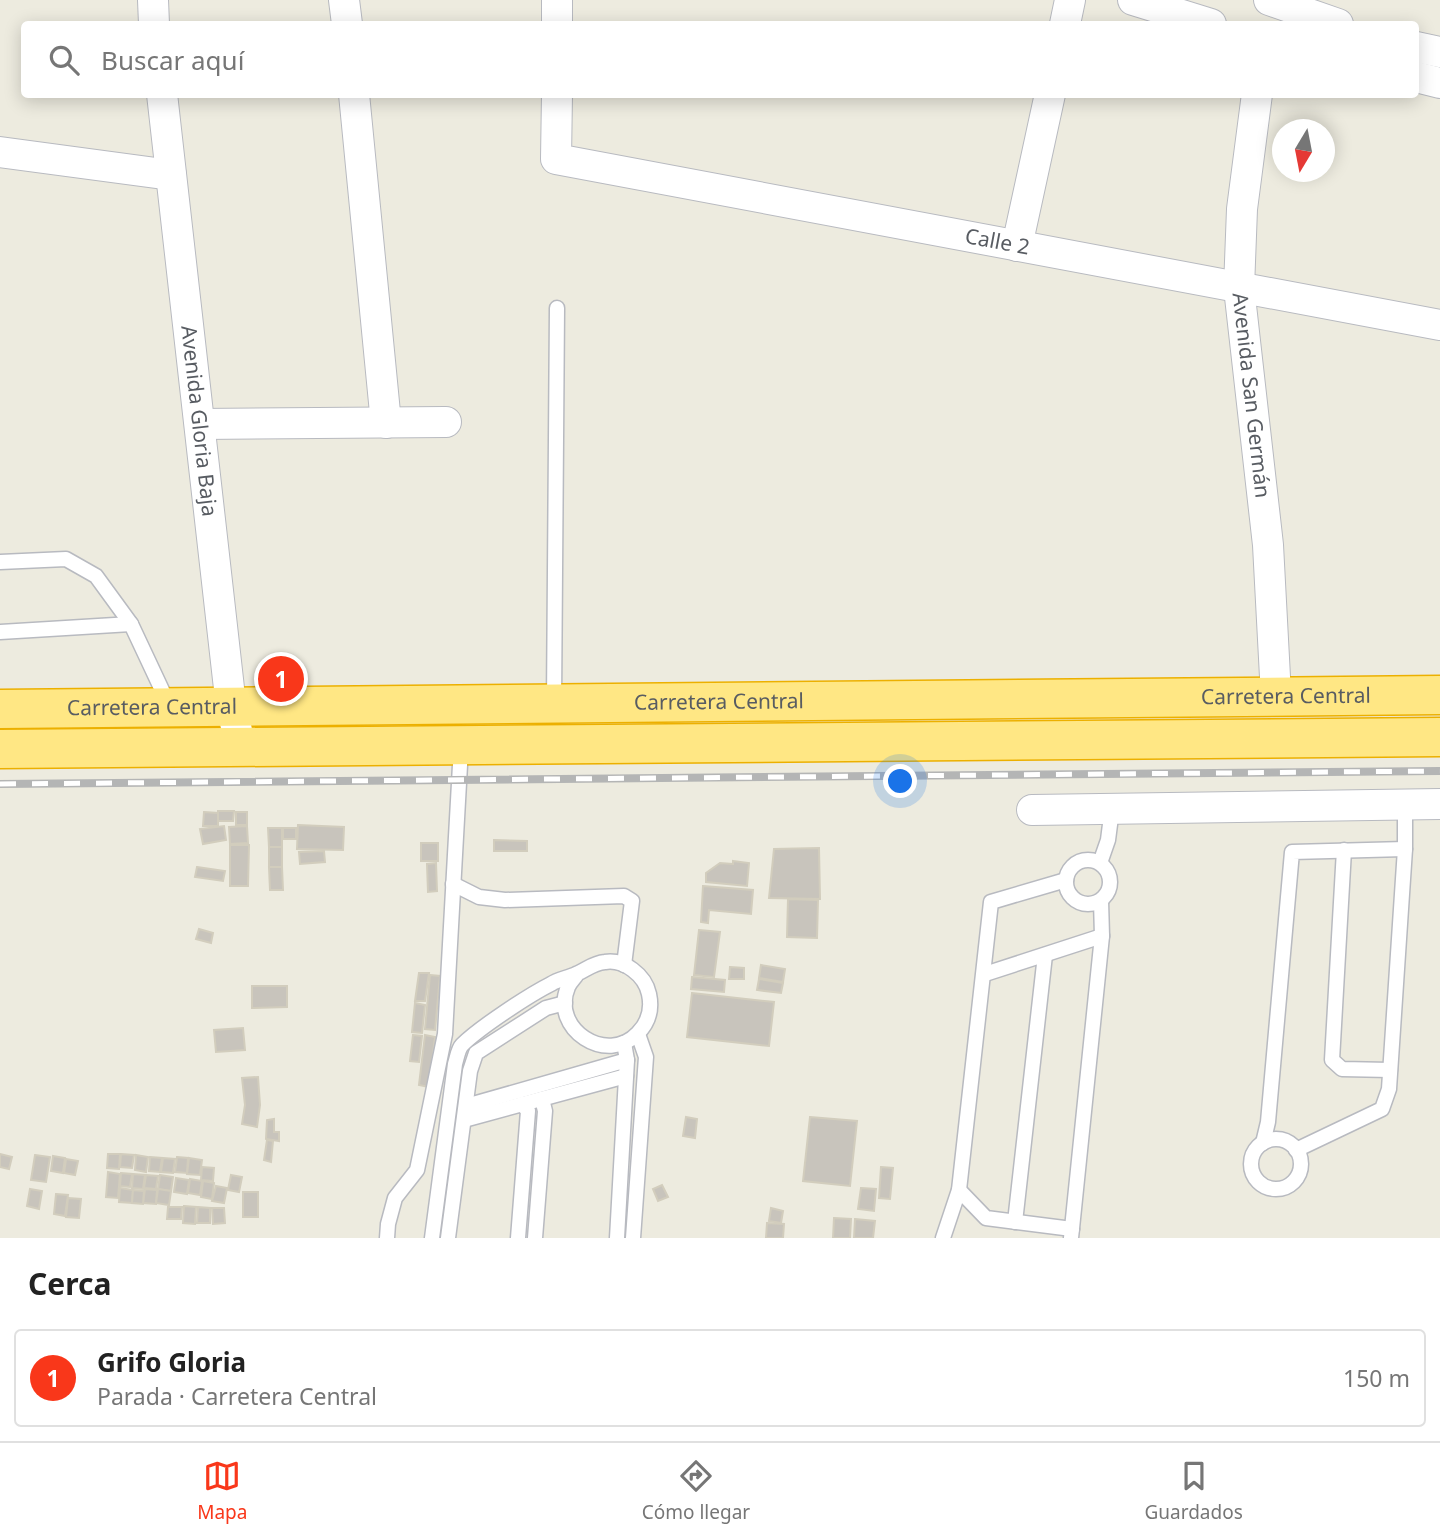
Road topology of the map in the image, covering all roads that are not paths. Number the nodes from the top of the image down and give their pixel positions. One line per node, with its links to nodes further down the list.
1 (153, 0): 7 (street)
2 (344, 0): 8 (street)
3 (557, 0): 9 (street)
4 (1070, 0): 10 (street)
5 (1133, 0): 11 (street)
6 (1269, 0): 12 (street); 13 (street)
7 (154, 21)
8 (346, 21)
9 (557, 21)
10 (1066, 21)
11 (1201, 21)
12 (1266, 21)
13 (1329, 21)
14 (1419, 48): 15 (street)
15 (1440, 52)
16 (1419, 78): 17 (street)
17 (1440, 83)
18 (162, 98): 24 (street, Avenida Gloria Baja)
19 (354, 98): 30 (street)
20 (557, 98): 25 (street, Calle 2)
21 (1048, 98): 25 (street)
22 (1256, 98): 26 (street, Avenida San Germán)
23 (0, 152): 24 (street)
24 (171, 175): 31 (street, Avenida Gloria Baja)
25 (1017, 246): 26 (street, Calle 2)
26 (1239, 288): 28 (street, Calle 2); 36 (street, Avenida San Germán)
27 (557, 308): 37 (lane)
28 (1440, 325)
29 (446, 422): 30 (street)
30 (386, 423): 31 (street)
31 (200, 424): 38 (street, Avenida Gloria Baja)
32 (0, 562): 33 (lane)
33 (131, 624): 34 (lane); 39 (lane)
34 (0, 632)
35 (1440, 695): 36 (highway, Carretera Central)
36 (1276, 696): 37 (highway, Carretera Central)
37 (554, 703): 38 (highway, Carretera Central)
38 (231, 706): 39 (highway, Carretera Central); 43 (street, Avenida Gloria Baja)
39 (169, 707): 40 (highway, Carretera Central)
40 (0, 709)
41 (1440, 737): 42 (highway, Carretera Central)
42 (461, 745): 43 (highway, Carretera Central); 53 (lane)
43 (241, 747): 44 (highway, Carretera Central)
44 (0, 749)
45 (1440, 804): 46 (street)
46 (1405, 805): 47 (street); 49 (lane)
47 (1112, 809): 48 (street); 51 (lane)
48 (1031, 810)
49 (1405, 849): 50 (lane); 64 (lane)
50 (1344, 850): 64 (lane); 69 (lane)
51 (1100, 863): 52 (lane); 54 (lane)
52 (1066, 880): 54 (lane); 59 (lane)
53 (453, 884): 57 (lane); 74 (lane)
54 (1101, 901): 55 (lane)
55 (1102, 936): 56 (lane); 73 (lane)
56 (1045, 955): 59 (lane); 72 (lane)
57 (624, 965): 58 (lane); 61 (lane)
58 (578, 974): 60 (lane); 75 (lane)
59 (985, 974): 71 (lane)
60 (565, 1003): 62 (lane); 68 (lane)
61 (638, 1034): 62 (lane); 80 (lane)
62 (624, 1043): 63 (lane)
63 (627, 1060): 65 (lane); 68 (lane)
64 (1390, 1070): 70 (lane)
65 (626, 1076): 66 (lane); 79 (lane)
66 (542, 1099): 67 (lane); 78 (lane)
67 (522, 1104): 68 (lane); 77 (lane)
68 (465, 1113): 76 (lane)
69 (1263, 1143): 70 (lane); 70 (lane)
70 (1296, 1150)
71 (959, 1190): 72 (lane); 81 (lane)
72 (1015, 1222): 73 (lane)
73 (1072, 1233)
74 (387, 1238)
75 (432, 1238)
76 (448, 1238)
77 (518, 1238)
78 (535, 1238)
79 (617, 1238)
80 (633, 1238)
81 (943, 1238)

